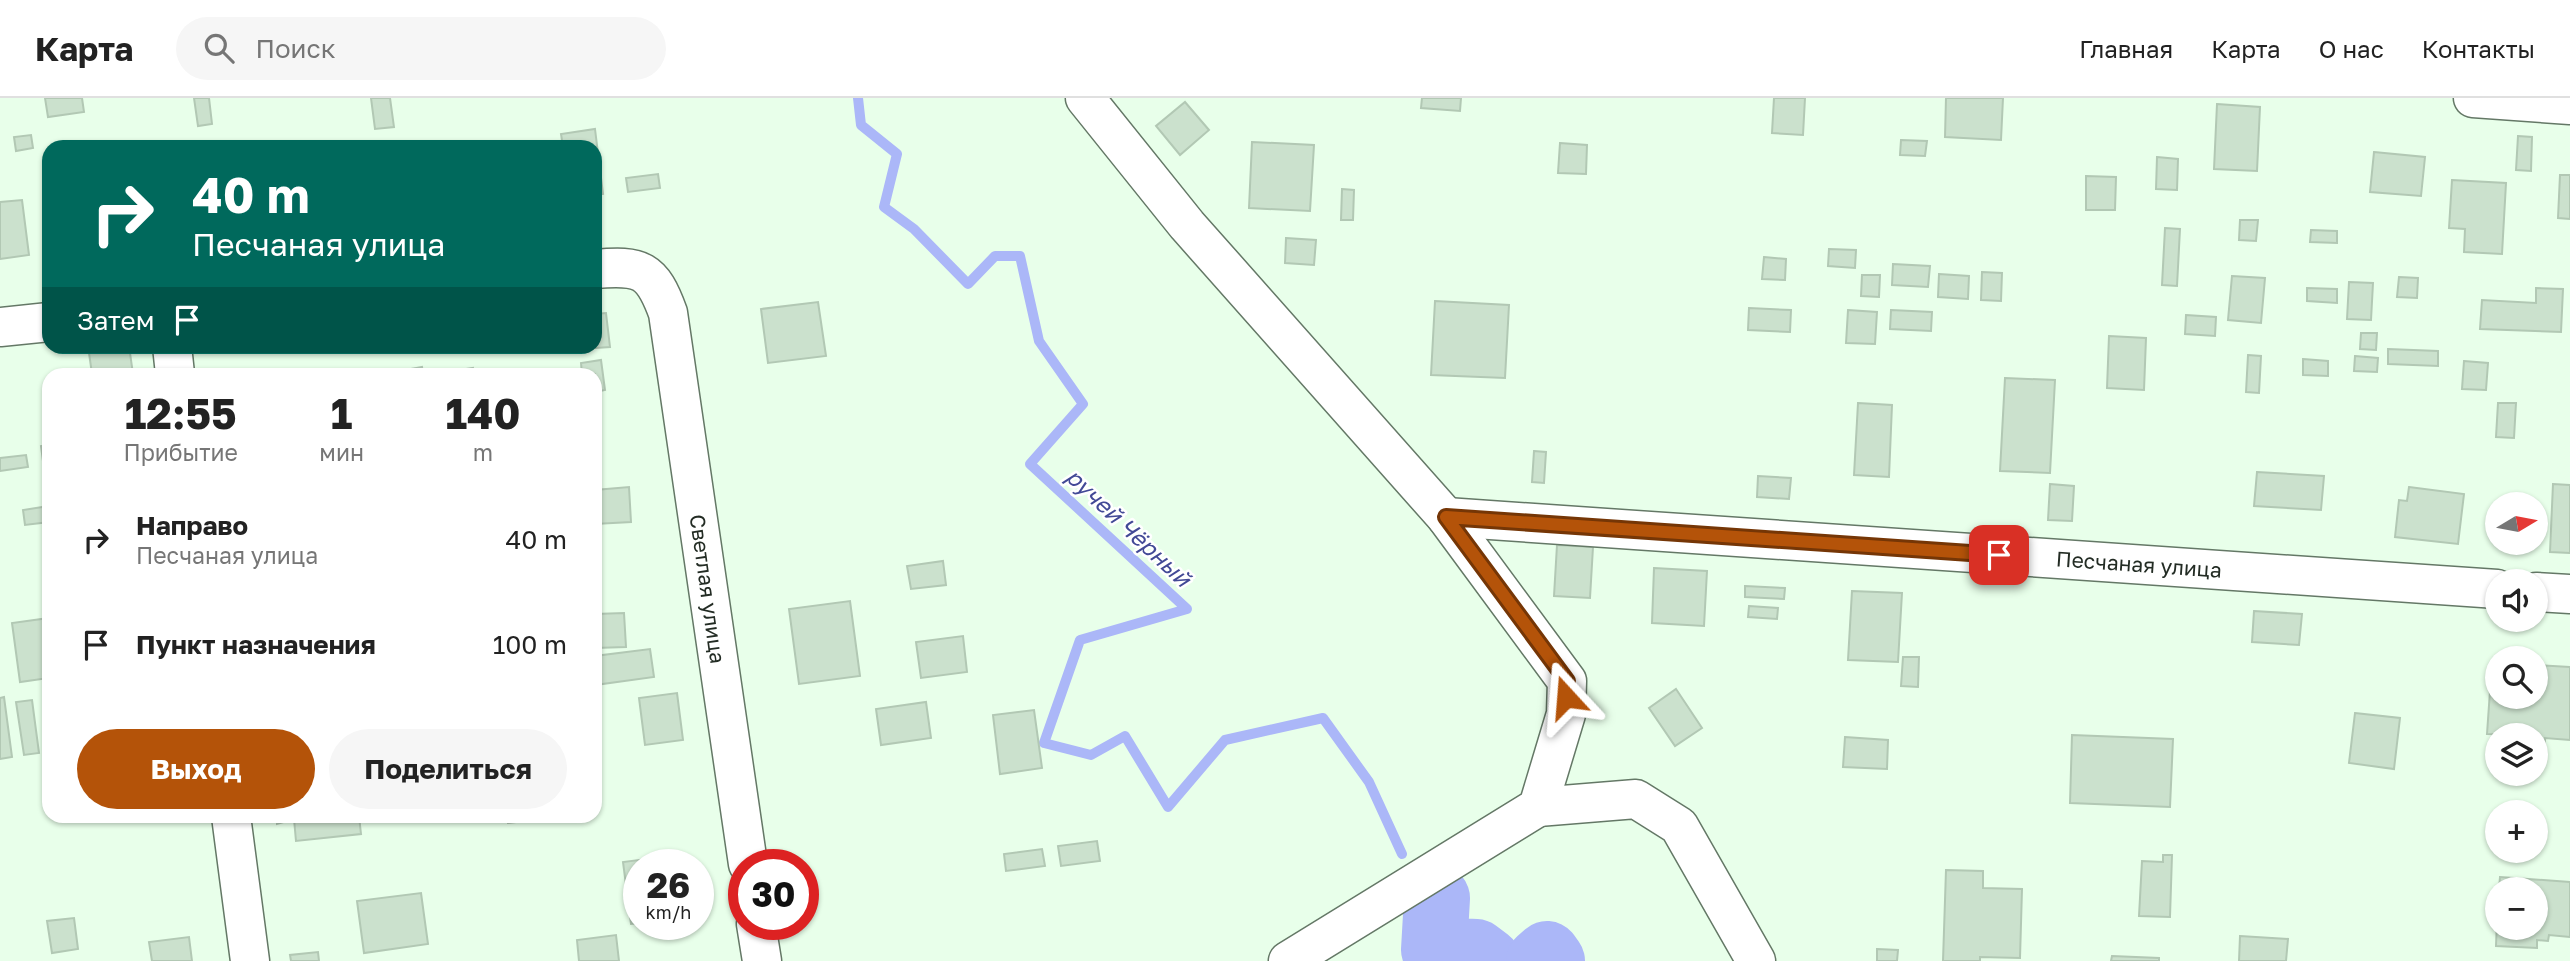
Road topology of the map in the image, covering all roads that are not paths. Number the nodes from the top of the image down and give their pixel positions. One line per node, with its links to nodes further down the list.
1 (1084, 98): 7 (street)
2 (2473, 98): 3 (street)
3 (2570, 104)
4 (602, 268): 13 (street, Светлая улица)
5 (42, 323): 6 (street)
6 (0, 327)
7 (1446, 517): 8 (street, Песчаная улица); 11 (street)
8 (2485, 588)
9 (2548, 593): 10 (street)
10 (2570, 594)
11 (1538, 807): 17 (street); 18 (street)
12 (233, 823): 15 (street)
13 (746, 849)
14 (759, 940): 16 (street)
15 (250, 961)
16 (762, 961)
17 (1288, 961)
18 (1756, 961)

